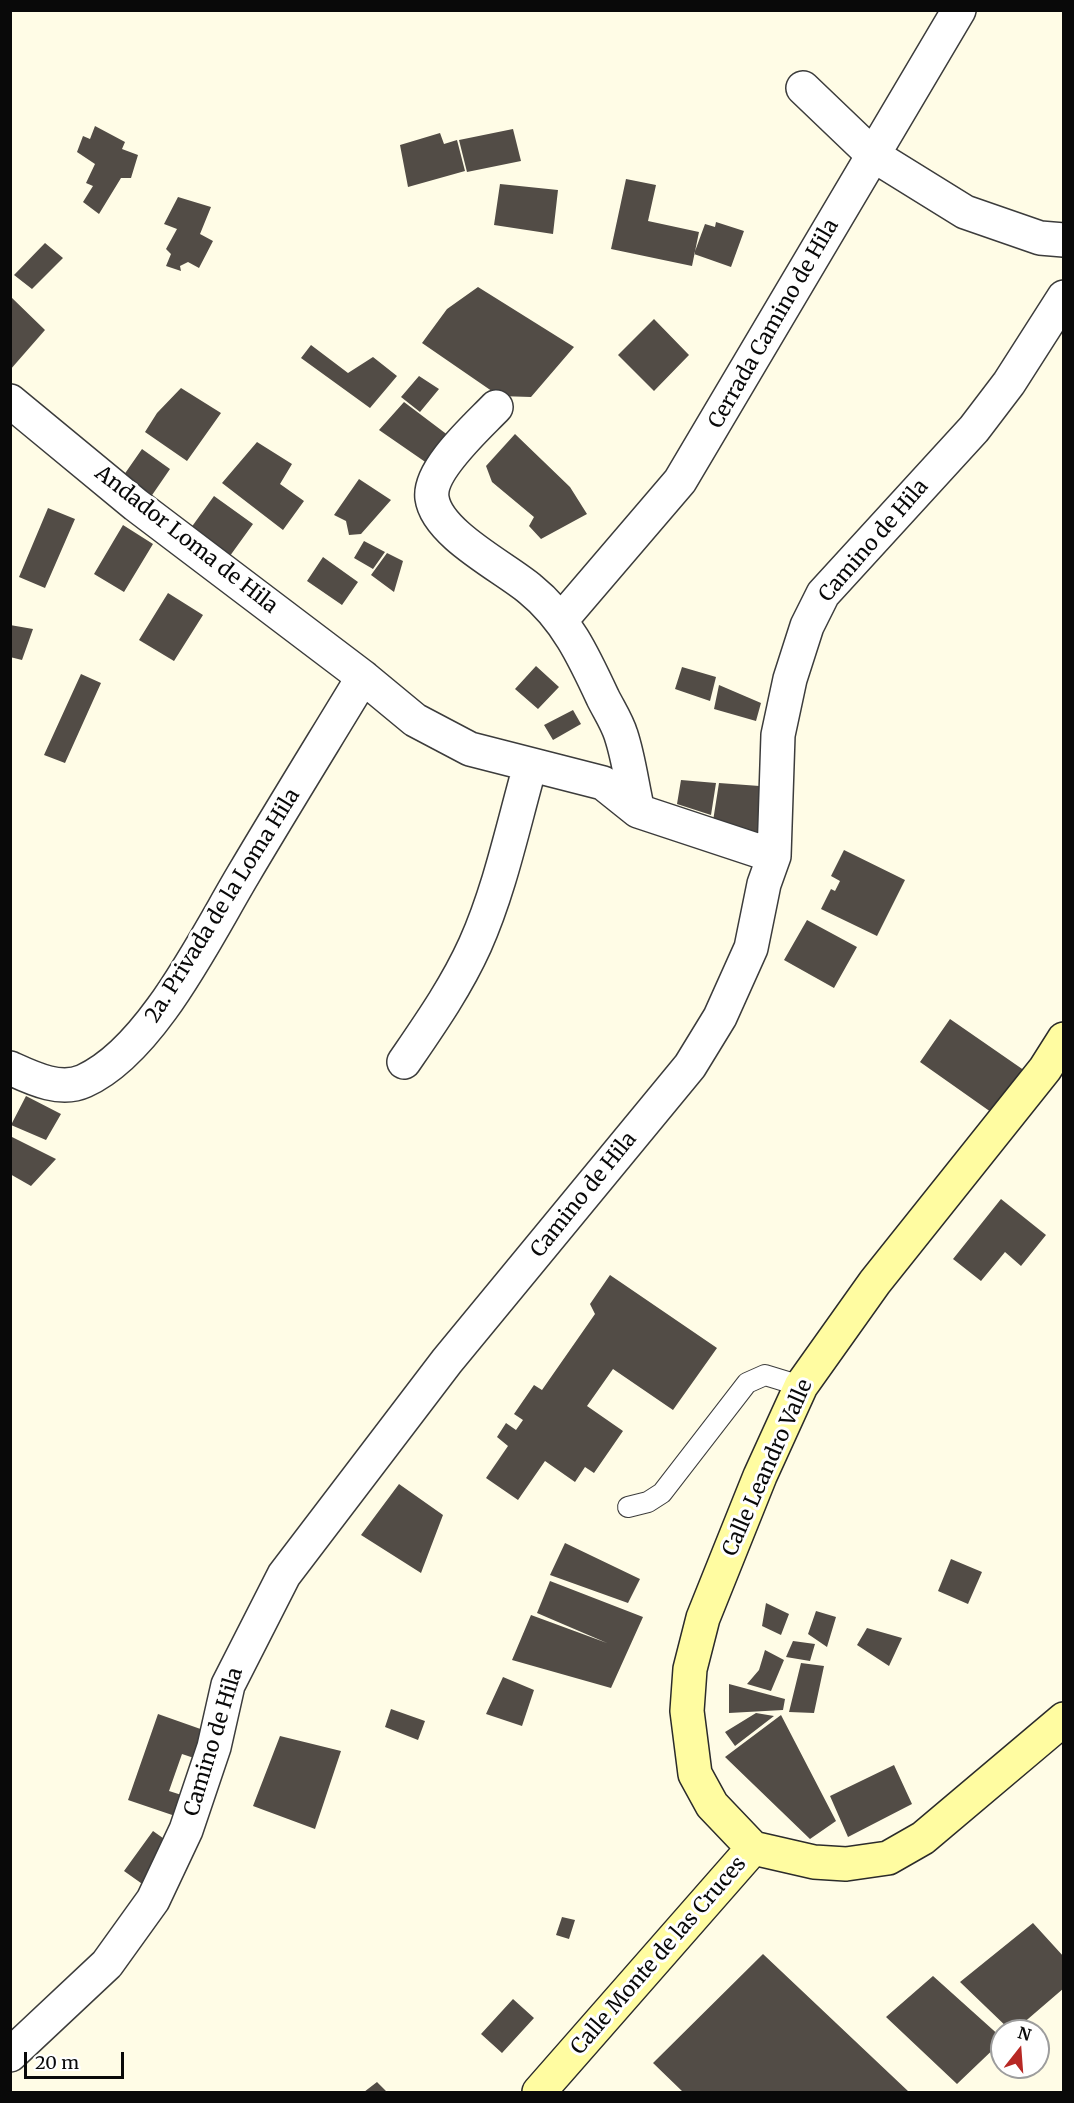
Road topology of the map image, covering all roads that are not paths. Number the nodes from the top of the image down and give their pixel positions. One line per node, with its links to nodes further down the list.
1 (959, 10): 3 (street, Cerrada Camino de Hila)
2 (803, 88): 3 (street)
3 (873, 155): 4 (street); 8 (street, Cerrada Camino de Hila)
4 (1064, 240)
5 (1064, 297): 12 (street, Camino de Hila)
6 (10, 401): 9 (street, Andador Loma de Hila)
7 (496, 407): 8 (street)
8 (562, 619): 11 (street)
9 (363, 677): 10 (street, Andador Loma de Hila); 15 (street, 2a. Privada de la Loma Hila)
10 (530, 766): 11 (street, Andador Loma de Hila); 14 (street)
11 (638, 810): 12 (street, Andador Loma de Hila)
12 (774, 856): 21 (street, Camino de Hila)
13 (1064, 1039): 16 (street, Calle Leandro Valle)
14 (404, 1062)
15 (10, 1068)
16 (1054, 1073): 17 (street, Calle Leandro Valle)
17 (801, 1386): 18 (lane); 20 (street, Calle Leandro Valle)
18 (628, 1507)
19 (1064, 1719): 20 (street, Calle Monte de las Cruces)
20 (753, 1848): 22 (street, Calle Monte de las Cruces)
21 (10, 2055)
22 (540, 2092)

